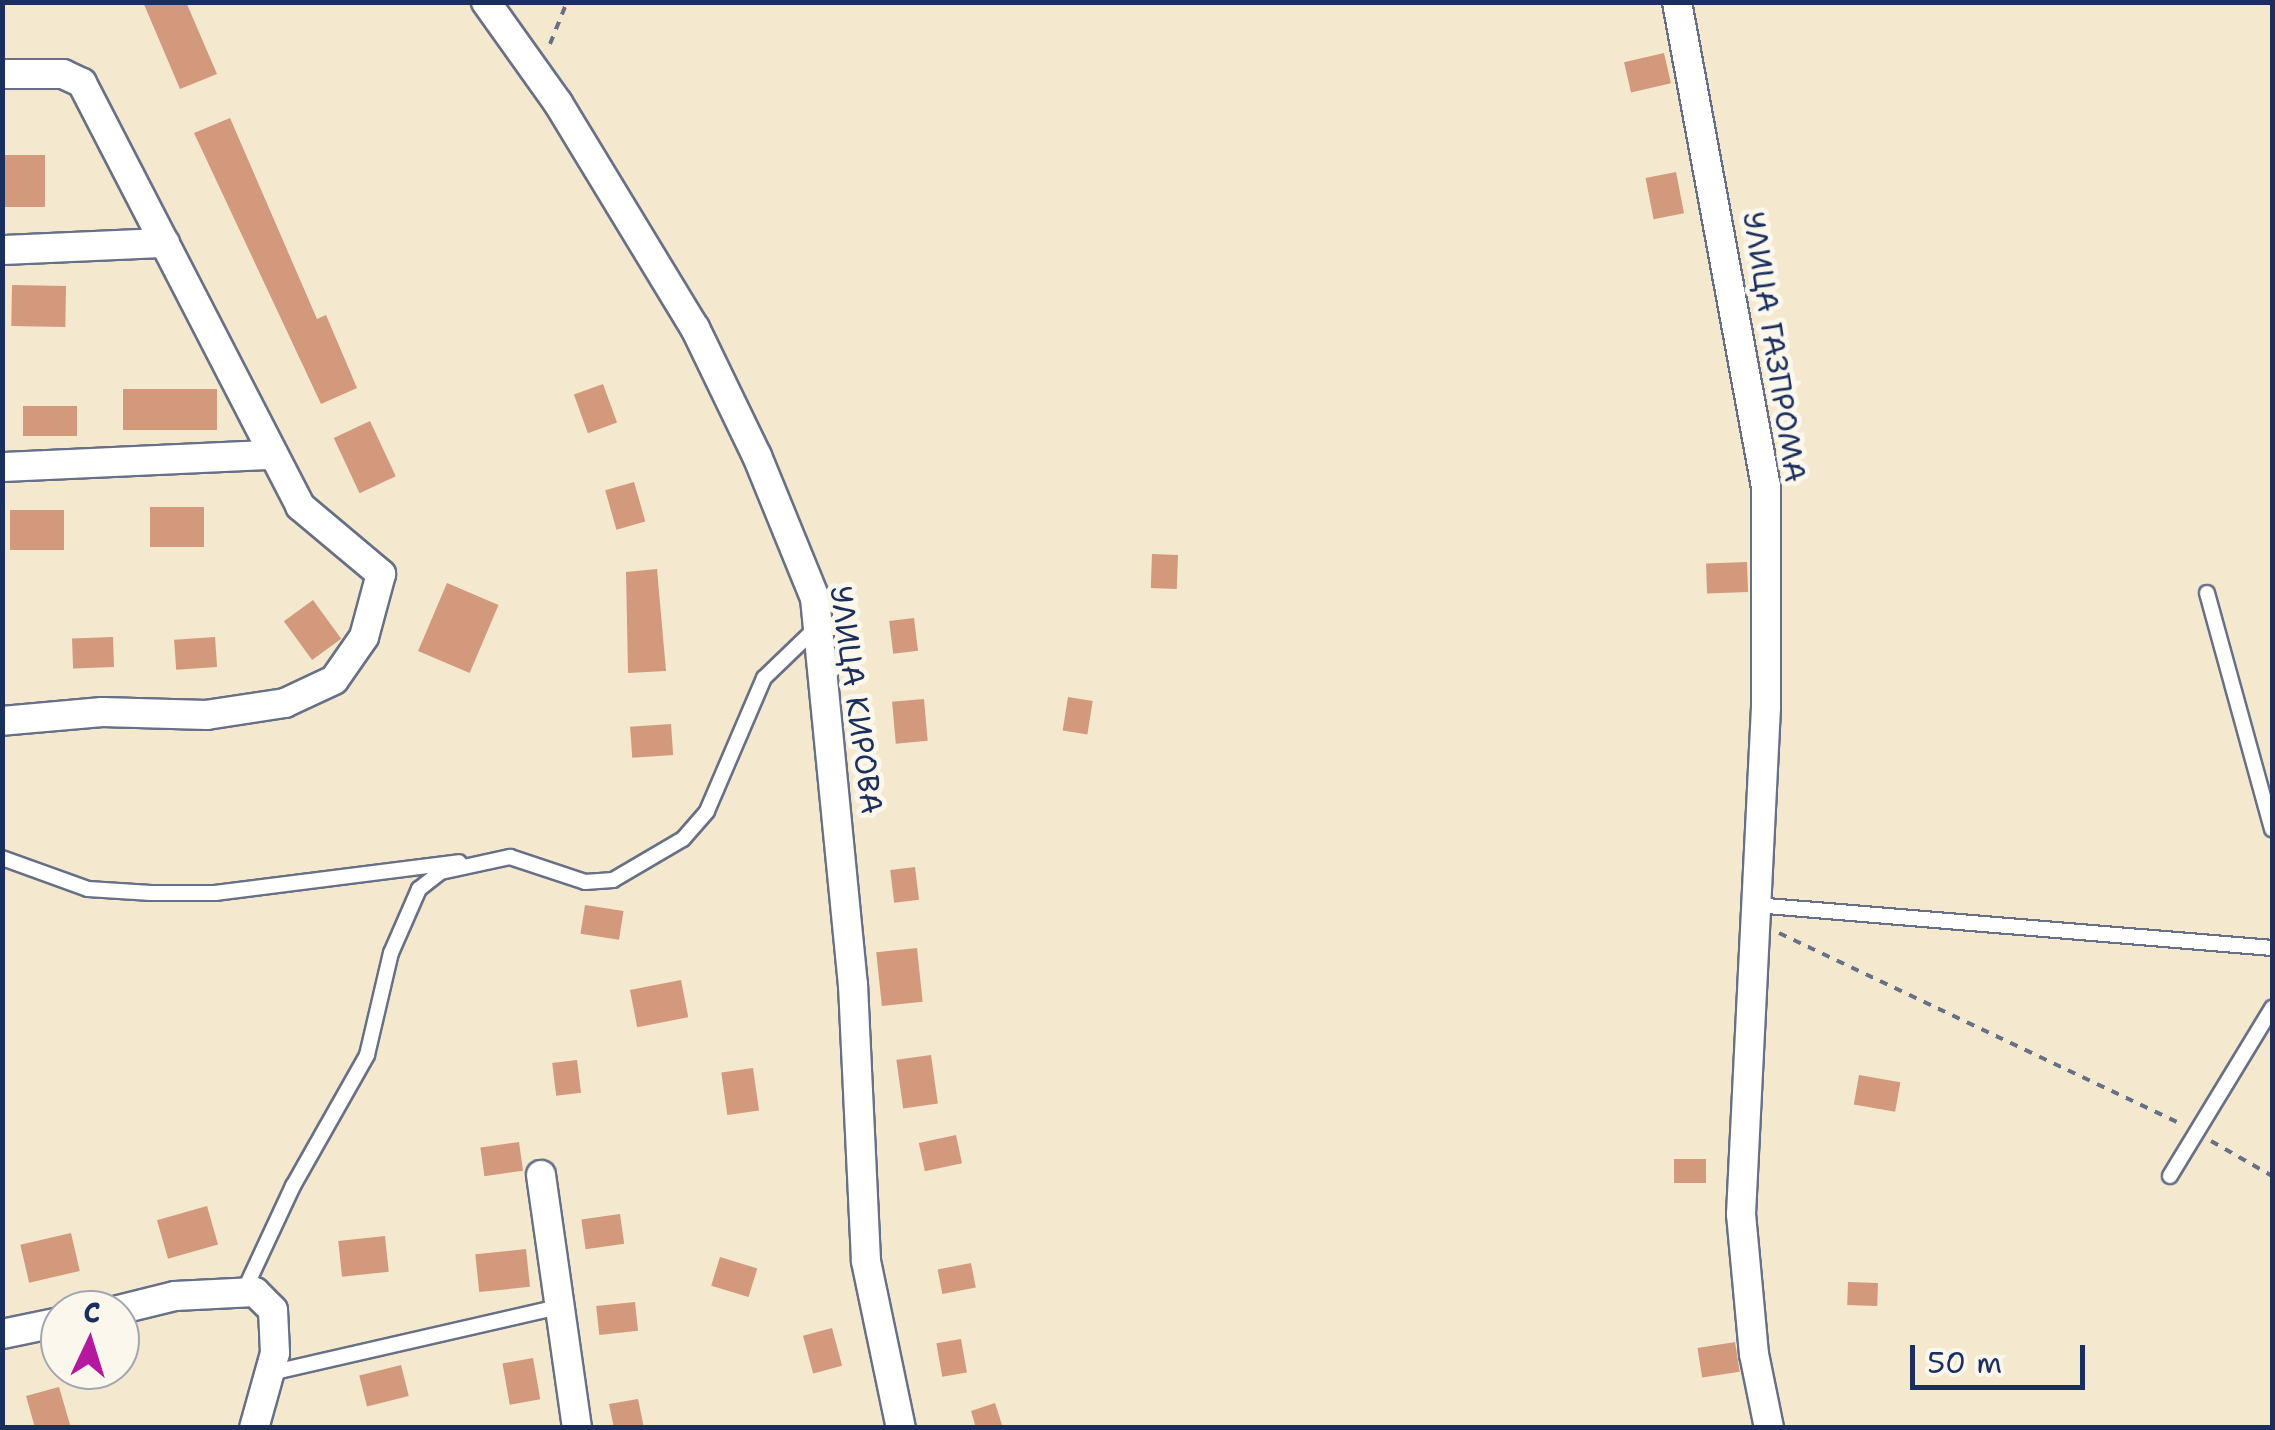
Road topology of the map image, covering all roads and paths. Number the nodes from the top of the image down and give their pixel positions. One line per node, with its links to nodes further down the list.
1 (486, 2): 5 (street, УЛИЦА КИРОВА)
2 (567, 2): 5 (path)
3 (1677, 2): 16 (street, УЛИЦА ГАЗПРОМА)
4 (2, 74): 6 (street)
5 (537, 74): 11 (street, УЛИЦА КИРОВА)
6 (165, 243): 7 (street); 8 (street)
7 (2, 250)
8 (270, 455): 9 (street); 12 (street)
9 (2, 467)
10 (2207, 593): 13 (lane)
11 (818, 626): 15 (lane); 31 (street, УЛИЦА КИРОВА)
12 (2, 721)
13 (2272, 829)
14 (2, 858): 15 (lane)
15 (473, 862): 23 (lane)
16 (1753, 913): 17 (lane); 19 (path); 32 (street, УЛИЦА ГАЗПРОМА)
17 (2272, 948)
18 (2272, 1008): 19 (lane)
19 (2196, 1133): 21 (lane); 22 (path)
20 (542, 1175): 25 (street)
21 (2170, 1176)
22 (2272, 1176)
23 (244, 1292): 24 (street); 28 (street)
24 (140, 1304)
25 (558, 1308): 28 (lane); 30 (street)
26 (40, 1326): 27 (street)
27 (2, 1334)
28 (270, 1373): 29 (street)
29 (254, 1428)
30 (577, 1428)
31 (901, 1428)
32 (1770, 1428)

